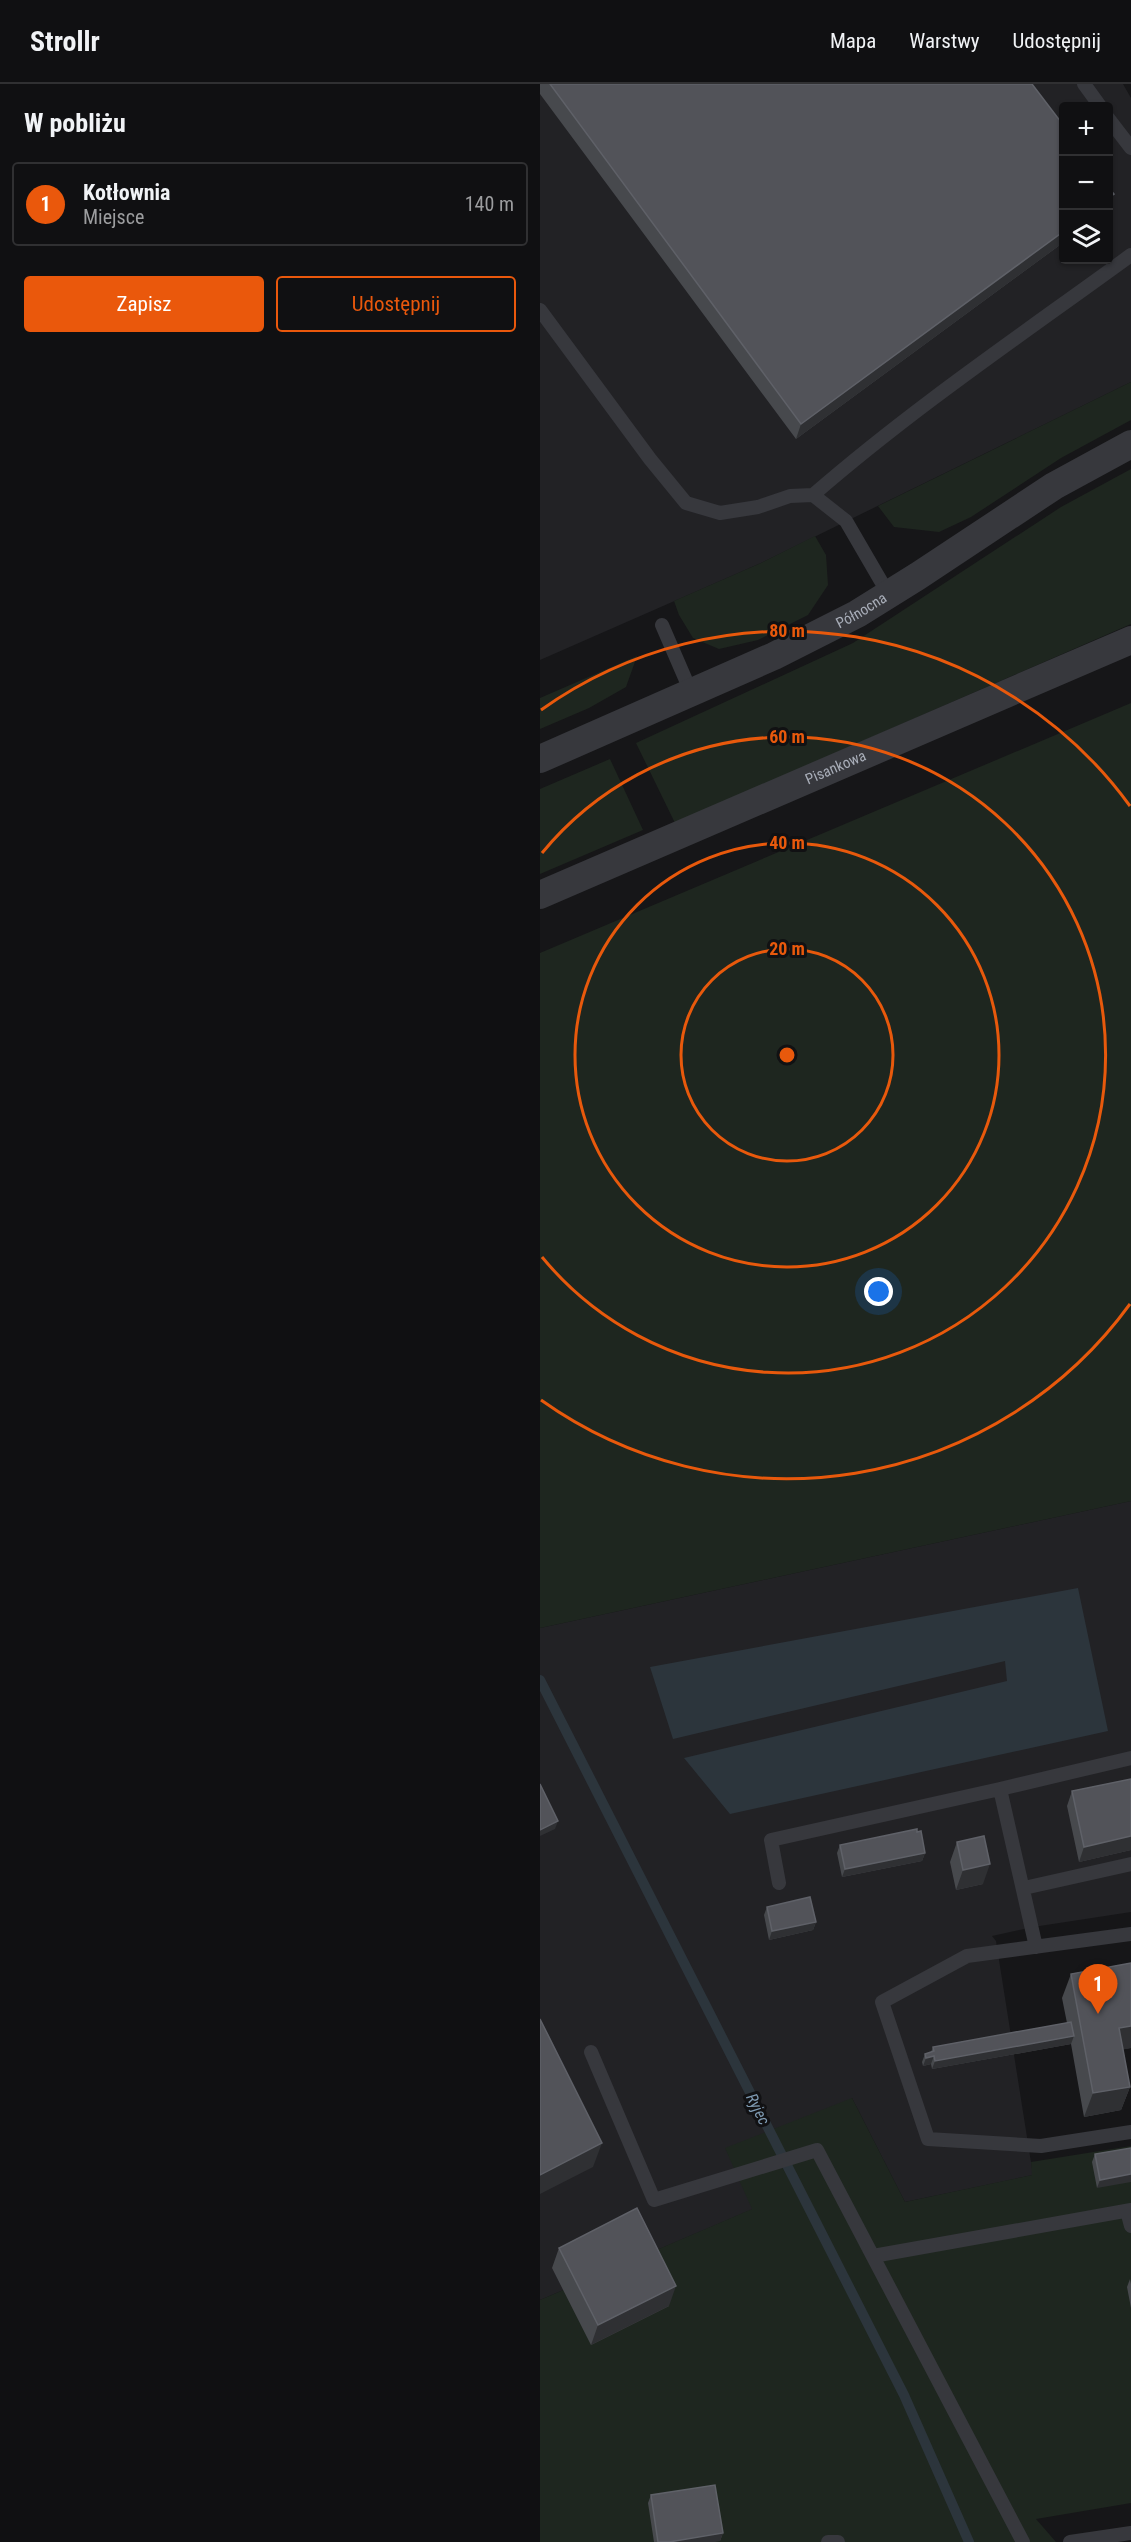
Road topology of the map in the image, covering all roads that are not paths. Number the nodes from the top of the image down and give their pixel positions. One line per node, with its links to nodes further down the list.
1 (1084, 84): 2 (lane)
2 (1097, 102)
3 (1113, 124): 4 (lane)
4 (1131, 148)
5 (1131, 255): 8 (lane)
6 (540, 310): 8 (lane)
7 (1131, 444): 9 (street, Północna)
8 (813, 495): 9 (lane)
9 (889, 595): 12 (street, Północna)
10 (662, 625): 12 (lane)
11 (1131, 640): 14 (street, Pisankowa)
12 (691, 692): 13 (street, Północna)
13 (540, 759)
14 (540, 895)
15 (1131, 1758): 16 (lane)
16 (1000, 1789): 18 (lane); 19 (lane)
17 (1131, 1864): 19 (lane)
18 (779, 1883)
19 (1024, 1888): 21 (lane)
20 (1131, 1934): 21 (lane)
21 (1036, 1947): 23 (lane)
22 (591, 2052): 26 (lane)
23 (1131, 2132)
24 (1129, 2210): 25 (lane); 26 (lane)
25 (1131, 2226)
26 (873, 2256): 30 (lane)
27 (1131, 2533): 31 (lane)
28 (828, 2542): 29 (lane)
29 (838, 2542)
30 (1023, 2542)
31 (1070, 2542)

